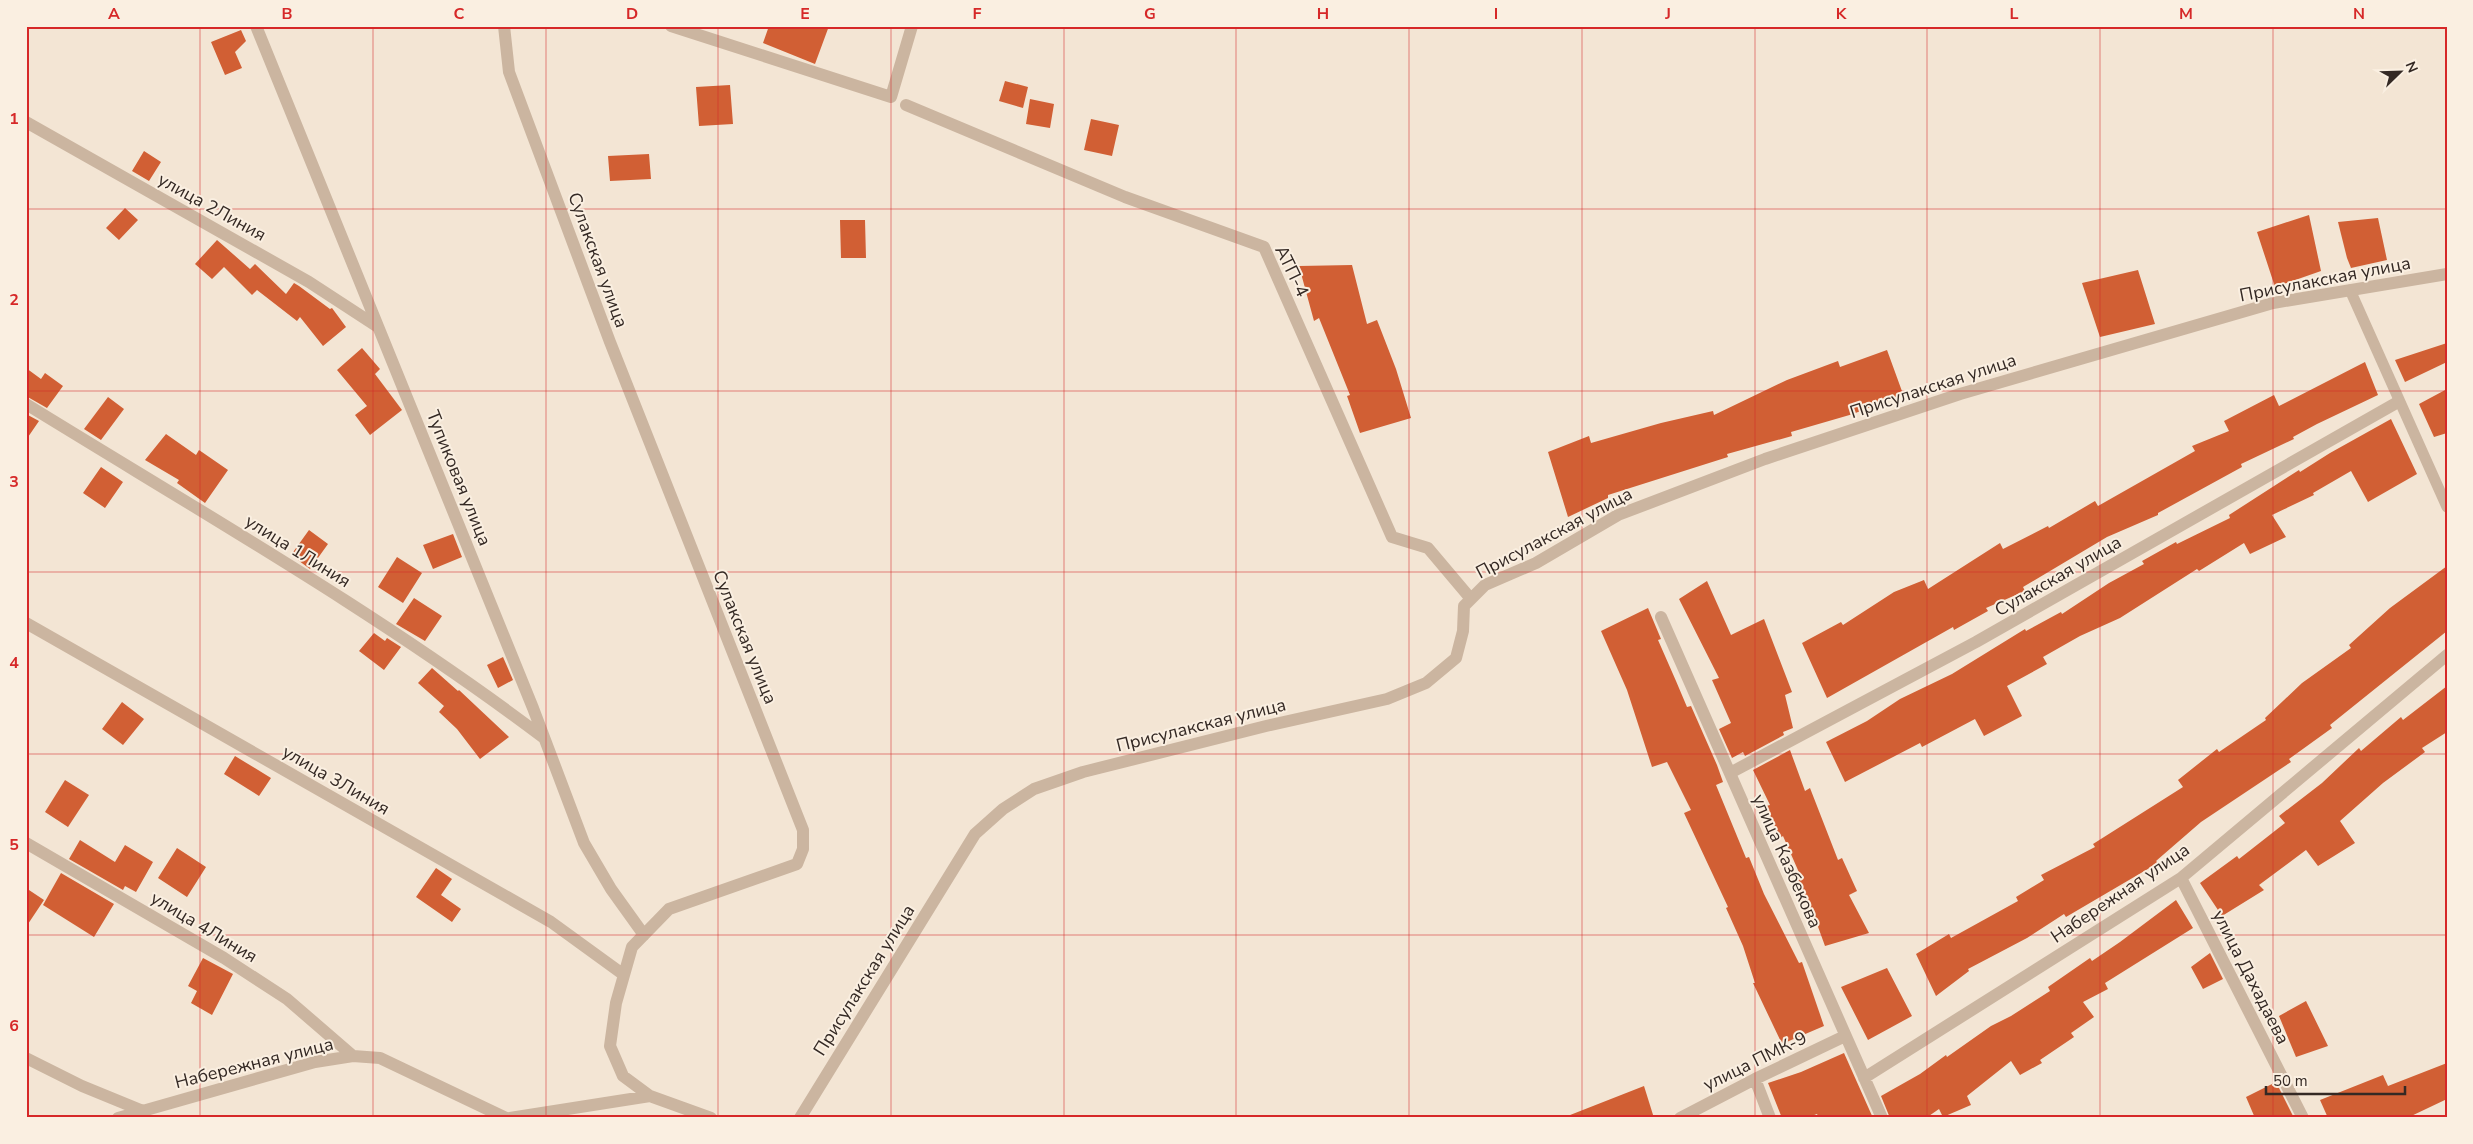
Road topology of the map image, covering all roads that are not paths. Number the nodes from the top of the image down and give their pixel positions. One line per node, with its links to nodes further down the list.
1 (256, 26): 9 (street, Тупиковая улица)
2 (504, 26): 21 (street, Сулакская улица)
3 (671, 26): 4 (street)
4 (912, 26)
5 (906, 105): 13 (street, АТП-4)
6 (26, 122): 9 (street, улица 2Линия)
7 (2447, 274): 8 (street, Присулакская улица)
8 (2350, 290): 10 (lane); 13 (street, Присулакская улица)
9 (378, 327): 17 (street, Тупиковая улица)
10 (2398, 402): 12 (lane); 18 (street, Сулакская улица)
11 (26, 404): 17 (street, улица 1Линия)
12 (2447, 507)
13 (1471, 600): 33 (street, Присулакская улица)
14 (1662, 618): 18 (street, улица Казбекова)
15 (26, 623): 22 (street, улица 3Линия)
16 (2447, 655): 20 (street, Набережная улица)
17 (544, 738): 21 (street, Тупиковая улица)
18 (1730, 773): 23 (street, улица Казбекова)
19 (26, 843): 24 (street, улица 4Линия)
20 (2180, 878): 27 (street, Набережная улица); 37 (street, улица Дахадаева)
21 (644, 935): 22 (street, Сулакская улица)
22 (624, 975): 28 (street, Сулакская улица)
23 (1845, 1036): 26 (street, улица ПМК-9); 27 (street, улица Казбекова)
24 (353, 1056): 29 (street, Набережная улица); 31 (street, Набережная улица)
25 (26, 1058): 29 (street)
26 (1755, 1078): 34 (street, улица ПМК-9); 35 (street)
27 (1864, 1078): 36 (street, улица Казбекова)
28 (650, 1096): 31 (street, Набережная улица); 32 (street, Сулакская улица)
29 (143, 1111): 30 (street, Набережная улица)
30 (118, 1118)
31 (508, 1118)
32 (711, 1118)
33 (800, 1118)
34 (1680, 1118)
35 (1770, 1118)
36 (1882, 1118)
37 (2303, 1118)

